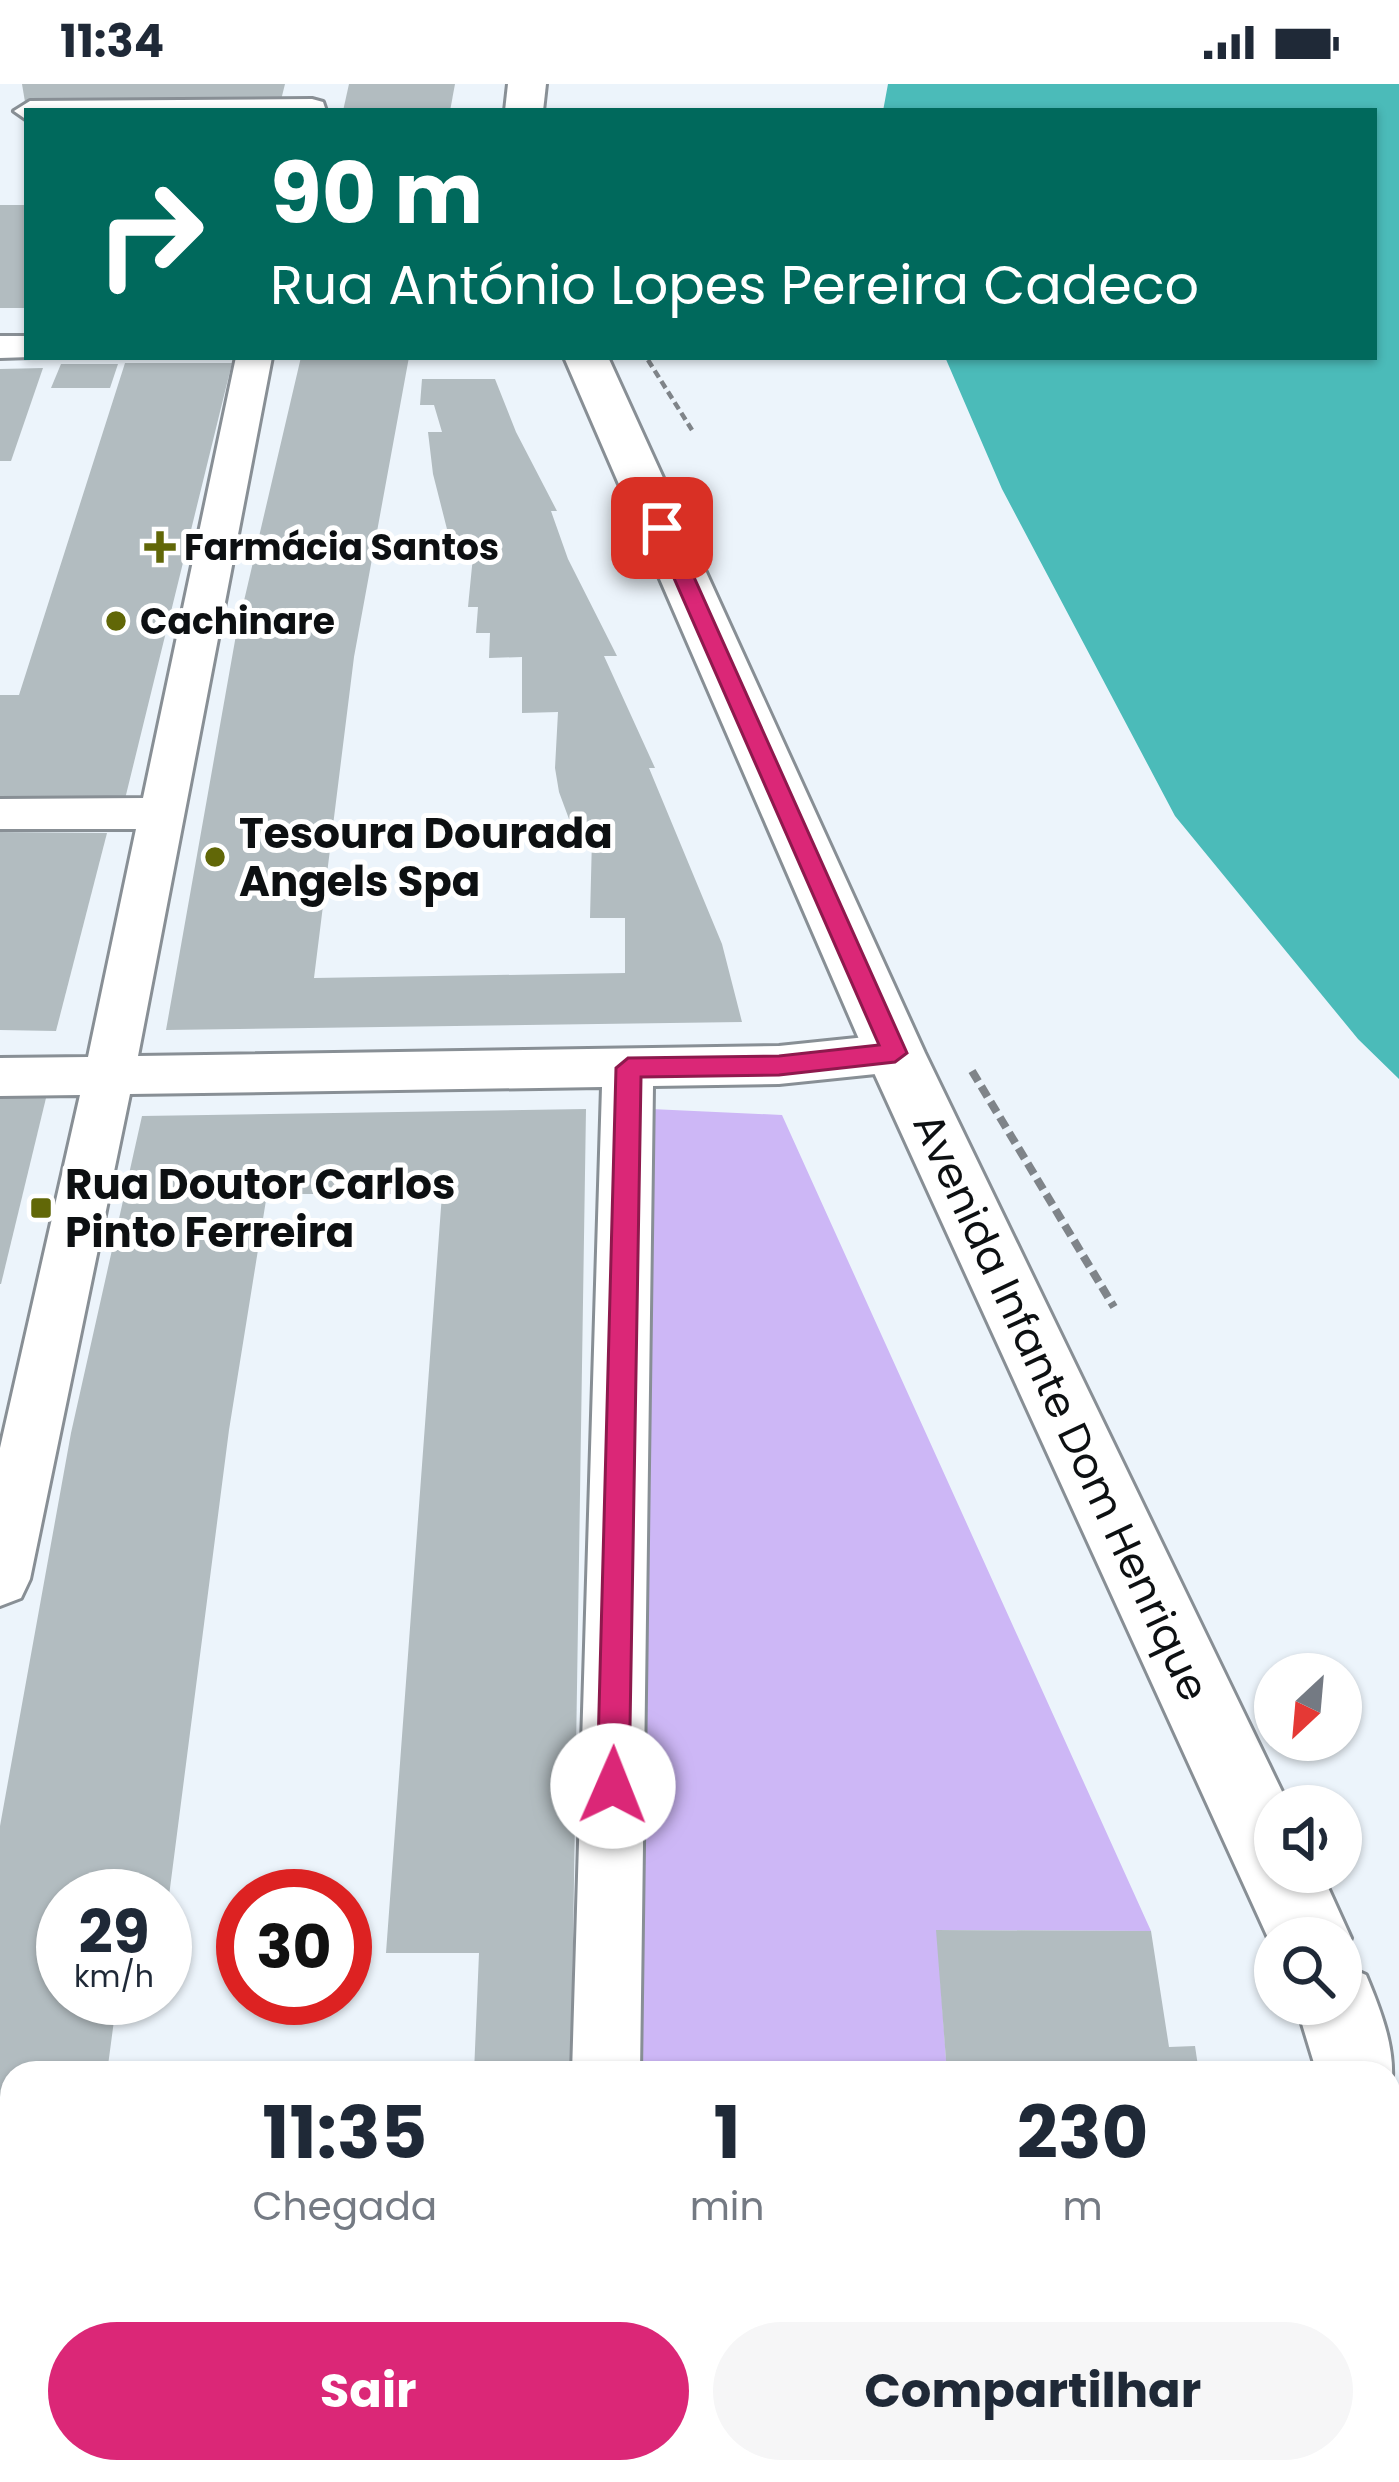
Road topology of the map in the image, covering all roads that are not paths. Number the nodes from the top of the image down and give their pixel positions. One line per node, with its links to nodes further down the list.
1 (253, 360): 3 (street)
2 (587, 360): 5 (main road, Avenida Infante Dom Henrique)
3 (164, 813): 4 (street); 7 (street)
4 (0, 814)
5 (895, 1053): 6 (street); 10 (main road, Avenida Infante Dom Henrique)
6 (628, 1068): 7 (street); 12 (street)
7 (109, 1076): 8 (street); 9 (street)
8 (0, 1077)
9 (0, 1579)
10 (1254, 1818)
11 (1344, 2025): 13 (main road)
12 (606, 2061)
13 (1355, 2061)

